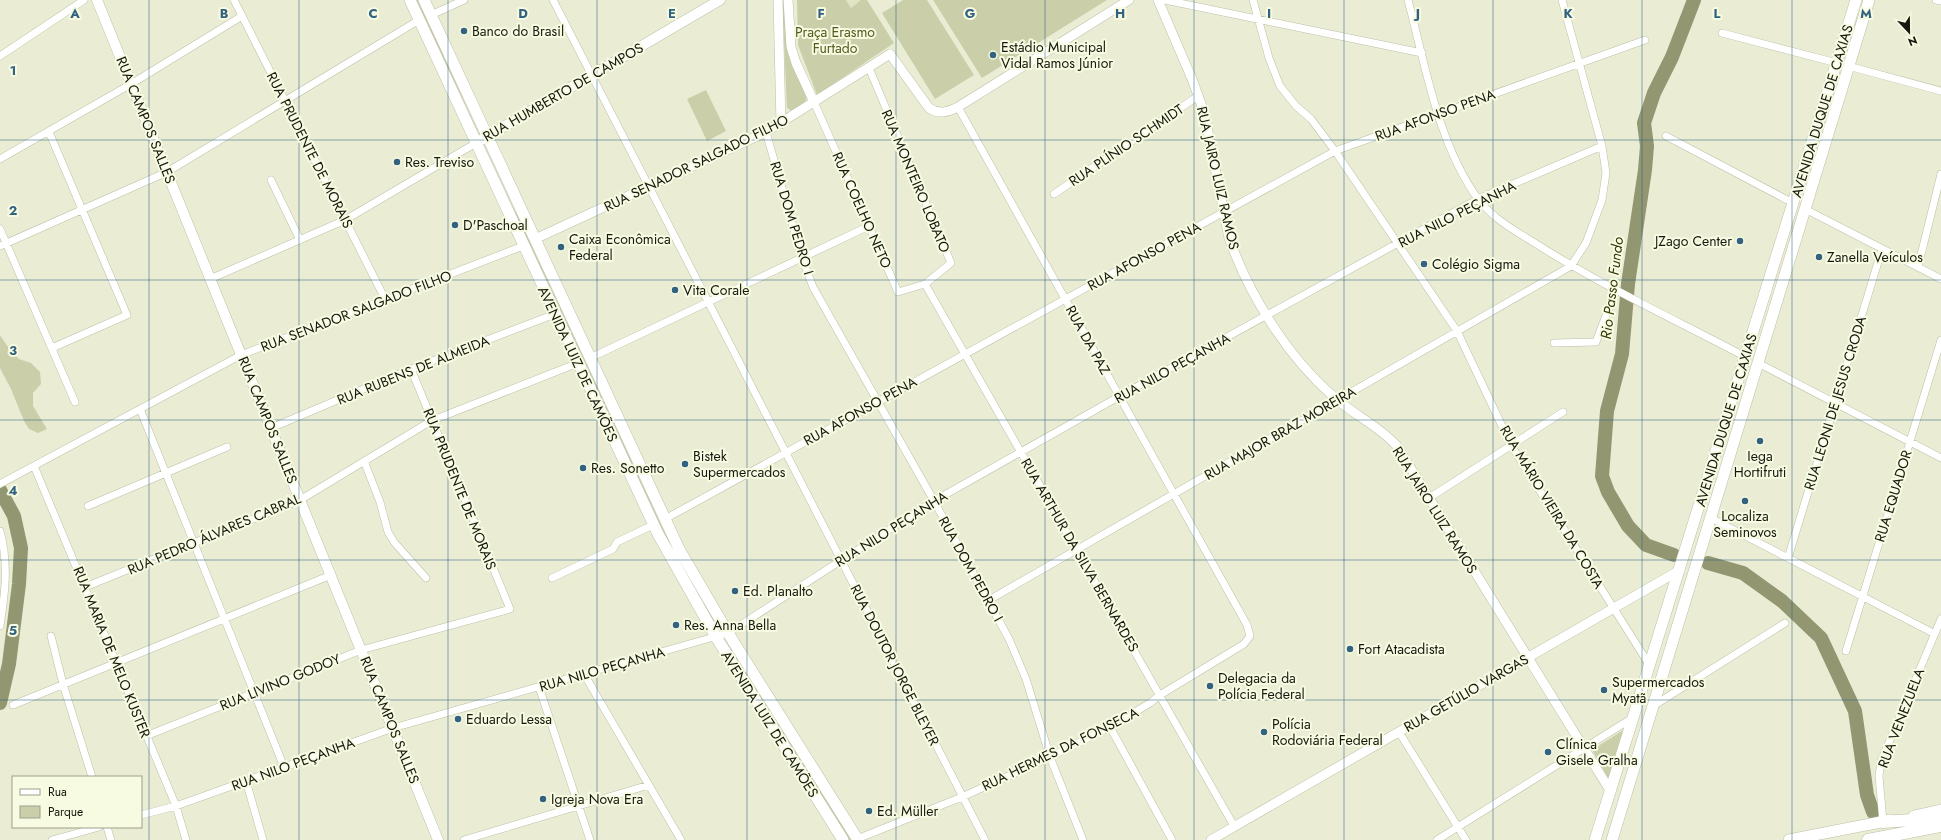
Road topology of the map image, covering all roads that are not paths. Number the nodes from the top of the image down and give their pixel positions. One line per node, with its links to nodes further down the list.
1 (84, 0): 28 (street)
2 (97, 0): 34 (main road, RUA CAMPOS SALLES)
3 (234, 0): 22 (street, RUA PRUDENTE DE MORAIS)
4 (410, 0): 24 (main road, AVENIDA LUIZ DE CAMÕES)
5 (424, 0): 21 (main road, AVENIDA LUIZ DE CAMÕES)
6 (464, 0): 21 (street)
7 (553, 0): 33 (street, RUA DOUTOR JORGE BLEYER)
8 (720, 0): 33 (main road, RUA HUMBERTO DE CAMPOS)
9 (778, 0): 41 (street)
10 (788, 0): 38 (street)
11 (1130, 0): 39 (street)
12 (1158, 0): 36 (street, RUA JAIRO LUIZ RAMOS)
13 (1165, 0): 23 (street)
14 (1253, 0): 23 (street, RUA MÁRIO VIEIRA DA COSTA)
15 (1408, 0): 27 (street)
16 (1562, 0): 29 (street)
17 (1856, 0): 30 (main road, AVENIDA DUQUE DE CAXIAS)
18 (1869, 0): 31 (main road, AVENIDA DUQUE DE CAXIAS)
19 (1936, 0): 20 (street)
20 (1941, 1)
21 (431, 15): 44 (main road, AVENIDA LUIZ DE CAMÕES)
22 (242, 16): 34 (street); 37 (street, RUA PRUDENTE DE MORAIS)
23 (1258, 19): 27 (street); 48 (street, RUA MÁRIO VIEIRA DA COSTA)
24 (419, 20): 37 (street); 46 (main road, AVENIDA LUIZ DE CAMÕES)
25 (1722, 33): 30 (street)
26 (1645, 40): 29 (street, RUA AFONSO PENA)
27 (1422, 53): 40 (street)
28 (0, 56)
29 (1579, 63): 40 (street, RUA AFONSO PENA); 47 (street)
30 (1837, 63): 57 (main road, AVENIDA DUQUE DE CAXIAS)
31 (1848, 66): 35 (street); 58 (main road, AVENIDA DUQUE DE CAXIAS)
32 (869, 68): 38 (street, RUA SENADOR SALGADO FILHO); 39 (street, RUA SENADOR SALGADO FILHO); 75 (street, RUA MONTEIRO LOBATO)
33 (591, 75): 44 (main road, RUA HUMBERTO DE CAMPOS); 53 (street, RUA DOUTOR JORGE BLEYER)
34 (131, 84): 42 (street); 50 (main road, RUA CAMPOS SALLES)
35 (1941, 91)
36 (1198, 96): 55 (street, RUA PLÍNIO SCHMIDT); 60 (street, RUA JAIRO LUIZ RAMOS)
37 (285, 101): 50 (street); 61 (street, RUA PRUDENTE DE MORAIS)
38 (814, 102): 41 (street, RUA SENADOR SALGADO FILHO); 62 (street, RUA COELHO NETO)
39 (958, 107): 77 (street, RUA DA PAZ)
40 (1438, 114): 48 (street, RUA AFONSO PENA); 56 (street)
41 (781, 124): 43 (street, RUA SENADOR SALGADO FILHO)
42 (49, 132): 49 (street); 59 (street)
43 (766, 132): 53 (street, RUA SENADOR SALGADO FILHO); 70 (street, RUA DOM PEDRO I)
44 (488, 136): 46 (main road, RUA HUMBERTO DE CAMPOS); 64 (main road, AVENIDA LUIZ DE CAMÕES)
45 (1666, 136): 57 (street)
46 (476, 143): 61 (street, RUA HUMBERTO DE CAMPOS); 68 (main road, AVENIDA LUIZ DE CAMÕES)
47 (1602, 146): 56 (street, RUA NILO PEÇANHA); 71 (street)
48 (1335, 151): 60 (street, RUA AFONSO PENA); 66 (street, RUA MÁRIO VIEIRA DA COSTA)
49 (0, 159)
50 (167, 172): 59 (street); 73 (main road, RUA CAMPOS SALLES)
51 (1941, 174): 54 (street)
52 (271, 180): 65 (street)
53 (649, 187): 64 (street, RUA SENADOR SALGADO FILHO); 79 (street, RUA DOUTOR JORGE BLEYER)
54 (1939, 191): 72 (street)
55 (1054, 194)
56 (1478, 199): 66 (street, RUA NILO PEÇANHA); 71 (street)
57 (1794, 203): 88 (main road, AVENIDA DUQUE DE CAXIAS)
58 (1805, 209): 69 (street); 91 (main road, AVENIDA DUQUE DE CAXIAS)
59 (82, 210): 67 (street); 85 (street)
60 (1223, 212): 77 (street, RUA AFONSO PENA); 81 (street, RUA JAIRO LUIZ RAMOS)
61 (345, 220): 65 (street, RUA HUMBERTO DE CAMPOS); 78 (street, RUA PRUDENTE DE MORAIS)
62 (869, 226): 70 (street); 75 (street, RUA COELHO NETO)
63 (0, 229): 67 (street)
64 (535, 239): 89 (main road, AVENIDA LUIZ DE CAMÕES)
65 (300, 240): 73 (street, RUA HUMBERTO DE CAMPOS)
66 (1399, 243): 81 (street, RUA NILO PEÇANHA); 82 (street, RUA MÁRIO VIEIRA DA COSTA)
67 (3, 244): 85 (street)
68 (524, 246): 78 (street, RUA SENADOR SALGADO FILHO); 80 (main road, AVENIDA LUIZ DE CAMÕES)
69 (1882, 249): 72 (street); 97 (street, RUA LEONI DE JESUS CRODA)
70 (802, 258): 79 (street); 96 (street, RUA DOM PEDRO I)
71 (1570, 266): 76 (street); 82 (street, RUA MAJOR BRAZ MOREIRA)
72 (1918, 267): 74 (street)
73 (210, 279): 87 (main road, RUA CAMPOS SALLES)
74 (1941, 279)
75 (925, 284): 86 (street, RUA ARTHUR DA SILVA BERNARDES)
76 (1616, 289): 84 (street); 88 (street)
77 (1065, 299): 86 (street, RUA AFONSO PENA); 93 (street, RUA DA PAZ)
78 (385, 300): 87 (street, RUA SENADOR SALGADO FILHO)
79 (708, 303): 89 (street); 105 (street, RUA DOUTOR JORGE BLEYER)
80 (555, 314): 90 (main road, AVENIDA LUIZ DE CAMÕES); 92 (street, RUA RUBENS DE ALMEIDA)
81 (1267, 315): 93 (street, RUA NILO PEÇANHA); 94 (street, RUA JAIRO LUIZ RAMOS)
82 (1457, 331): 94 (street, RUA MAJOR BRAZ MOREIRA); 103 (street, RUA MÁRIO VIEIRA DA COSTA)
83 (1941, 340): 102 (street, RUA EQUADOR)
84 (1554, 343)
85 (52, 348): 95 (street)
86 (965, 354): 96 (street, RUA AFONSO PENA); 106 (street, RUA ARTHUR DA SILVA BERNARDES)
87 (242, 355): 98 (street, RUA SENADOR SALGADO FILHO); 101 (main road, RUA CAMPOS SALLES)
88 (1746, 357): 125 (main road, AVENIDA DUQUE DE CAXIAS)
89 (590, 358): 118 (main road, AVENIDA LUIZ DE CAMÕES)
90 (578, 363): 100 (street, RUA PEDRO ÁLVARES CABRAL); 119 (main road, AVENIDA LUIZ DE CAMÕES)
91 (1758, 363): 97 (street); 117 (main road, AVENIDA DUQUE DE CAXIAS)
92 (411, 369): 100 (street, RUA PRUDENTE DE MORAIS); 101 (street, RUA RUBENS DE ALMEIDA)
93 (1120, 396): 106 (street, RUA NILO PEÇANHA); 112 (street, RUA DA PAZ)
94 (1337, 400): 112 (street, RUA MAJOR BRAZ MOREIRA); 113 (street, RUA JAIRO LUIZ RAMOS)
95 (75, 402)
96 (877, 402): 105 (street, RUA AFONSO PENA); 115 (street, RUA DOM PEDRO I)
97 (1835, 403): 102 (street); 123 (street, RUA LEONI DE JESUS CRODA)
98 (140, 409): 109 (street, RUA SENADOR SALGADO FILHO); 110 (street)
99 (1563, 412): 103 (street)
100 (431, 421): 108 (street, RUA PEDRO ÁLVARES CABRAL); 134 (street, RUA PRUDENTE DE MORAIS)
101 (271, 428): 114 (main road, RUA CAMPOS SALLES)
102 (1910, 442): 107 (street); 131 (street, RUA EQUADOR)
103 (1511, 445): 113 (street); 133 (street, RUA MÁRIO VIEIRA DA COSTA)
104 (227, 447): 110 (street)
105 (785, 452): 118 (street, RUA AFONSO PENA); 124 (street, RUA DOUTOR JORGE BLEYER)
106 (1021, 452): 115 (street, RUA NILO PEÇANHA); 122 (street, RUA ARTHUR DA SILVA BERNARDES)
107 (1941, 458)
108 (364, 461): 114 (street, RUA PEDRO ÁLVARES CABRAL); 128 (street)
109 (34, 466): 111 (street, RUA SENADOR SALGADO FILHO); 130 (street, RUA MARIA DE MELO KUSTER)
110 (166, 473): 116 (street); 121 (street)
111 (0, 484)
112 (1174, 494): 122 (street, RUA MAJOR BRAZ MOREIRA); 142 (street, RUA DA PAZ)
113 (1429, 498): 146 (street, RUA JAIRO LUIZ RAMOS)
114 (300, 500): 121 (street, RUA PEDRO ÁLVARES CABRAL); 127 (main road, RUA CAMPOS SALLES)
115 (934, 501): 124 (street, RUA NILO PEÇANHA); 132 (street, RUA DOM PEDRO I)
116 (88, 506)
117 (1711, 518): 123 (street); 155 (main road, AVENIDA DUQUE DE CAXIAS)
118 (664, 519): 139 (main road, AVENIDA LUIZ DE CAMÕES)
119 (653, 525): 129 (street); 143 (main road, AVENIDA LUIZ DE CAMÕES)
120 (0, 531): 126 (street)
121 (194, 543): 130 (street, RUA PEDRO ÁLVARES CABRAL); 135 (street)
122 (1077, 549): 132 (street, RUA MAJOR BRAZ MOREIRA); 153 (street, RUA ARTHUR DA SILVA BERNARDES)
123 (1788, 558): 131 (street)
124 (841, 561): 139 (street, RUA NILO PEÇANHA); 168 (street, RUA DOUTOR JORGE BLEYER)
125 (1680, 570): 133 (street, RUA GETÚLIO VARGAS); 148 (main road, AVENIDA DUQUE DE CAXIAS)
126 (3, 574): 138 (street)
127 (331, 575): 135 (street); 144 (main road, RUA CAMPOS SALLES)
128 (426, 578)
129 (552, 578)
130 (84, 587): 147 (street, RUA MARIA DE MELO KUSTER)
131 (1863, 596): 140 (street); 145 (street, RUA EQUADOR)
132 (989, 600): 162 (street, RUA DOM PEDRO I)
133 (1614, 608): 146 (street, RUA GETÚLIO VARGAS); 148 (street, RUA MÁRIO VIEIRA DA COSTA)
134 (510, 609): 144 (street, RUA LIVINO GODOY)
135 (224, 618): 147 (street); 152 (street)
136 (1941, 619): 140 (street, RUA VENEZUELA)
137 (1785, 623): 155 (street)
138 (0, 626)
139 (728, 633): 143 (street, RUA NILO PEÇANHA); 189 (main road, AVENIDA LUIZ DE CAMÕES)
140 (1935, 634): 174 (street, RUA VENEZUELA)
141 (51, 636): 150 (street)
142 (1250, 636): 153 (street, RUA HERMES DA FONSECA)
143 (716, 637): 149 (street, RUA NILO PEÇANHA); 188 (main road, AVENIDA LUIZ DE CAMÕES)
144 (361, 650): 152 (street, RUA LIVINO GODOY); 158 (main road, RUA CAMPOS SALLES)
145 (1846, 651)
146 (1528, 658): 159 (street, RUA GETÚLIO VARGAS); 161 (street, RUA JAIRO LUIZ RAMOS)
147 (115, 663): 150 (street); 160 (street, RUA MARIA DE MELO KUSTER)
148 (1650, 666): 156 (main road, AVENIDA DUQUE DE CAXIAS)
149 (584, 674): 151 (street, RUA NILO PEÇANHA); 166 (street)
150 (63, 684): 154 (street); 164 (street)
151 (540, 687): 158 (street, RUA NILO PEÇANHA); 170 (street)
152 (254, 693): 160 (street, RUA LIVINO GODOY); 163 (street)
153 (1160, 695): 157 (street, RUA HERMES DA FONSECA); 175 (street, RUA ARTHUR DA SILVA BERNARDES)
154 (13, 705)
155 (1653, 706): 197 (main road, AVENIDA DUQUE DE CAXIAS)
156 (1634, 717): 161 (street); 167 (main road, AVENIDA DUQUE DE CAXIAS)
157 (1110, 727): 162 (street, RUA HERMES DA FONSECA); 192 (street)
158 (393, 728): 163 (street, RUA NILO PEÇANHA); 184 (main road, RUA CAMPOS SALLES)
159 (1398, 732): 175 (street, RUA GETÚLIO VARGAS); 177 (street)
160 (146, 736): 169 (street, RUA MARIA DE MELO KUSTER)
161 (1584, 749): 167 (street, RUA JAIRO LUIZ RAMOS); 177 (street)
162 (1050, 757): 168 (street, RUA HERMES DA FONSECA); 191 (street, RUA DOM PEDRO I)
163 (284, 767): 165 (street, RUA NILO PEÇANHA)
164 (92, 776)
165 (246, 780): 169 (street, RUA NILO PEÇANHA); 183 (street)
166 (649, 785): 170 (street); 187 (street)
167 (1611, 792): 196 (main road, AVENIDA DUQUE DE CAXIAS)
168 (962, 797): 189 (street, RUA HERMES DA FONSECA); 190 (street, RUA DOUTOR JORGE BLEYER)
169 (176, 806): 172 (street, RUA NILO PEÇANHA); 182 (street, RUA MARIA DE MELO KUSTER)
170 (579, 806): 185 (street); 186 (street)
171 (1941, 810): 174 (main road)
172 (142, 815)
173 (1941, 818): 174 (highway)
174 (1883, 822): 198 (main road)
175 (1234, 826): 193 (street, RUA GETÚLIO VARGAS)
176 (1941, 826): 199 (highway)
177 (1458, 827): 194 (street); 195 (street)
178 (95, 828): 180 (street)
179 (107, 828): 181 (street)
180 (52, 840)
181 (111, 840)
182 (186, 840)
183 (263, 840)
184 (438, 840)
185 (464, 840)
186 (590, 840)
187 (681, 840)
188 (843, 840)
189 (857, 840)
190 (985, 840)
191 (1083, 840)
192 (1172, 840)
193 (1210, 840)
194 (1437, 840)
195 (1466, 840)
196 (1595, 840)
197 (1612, 840)
198 (1788, 840)
199 (1868, 840)

